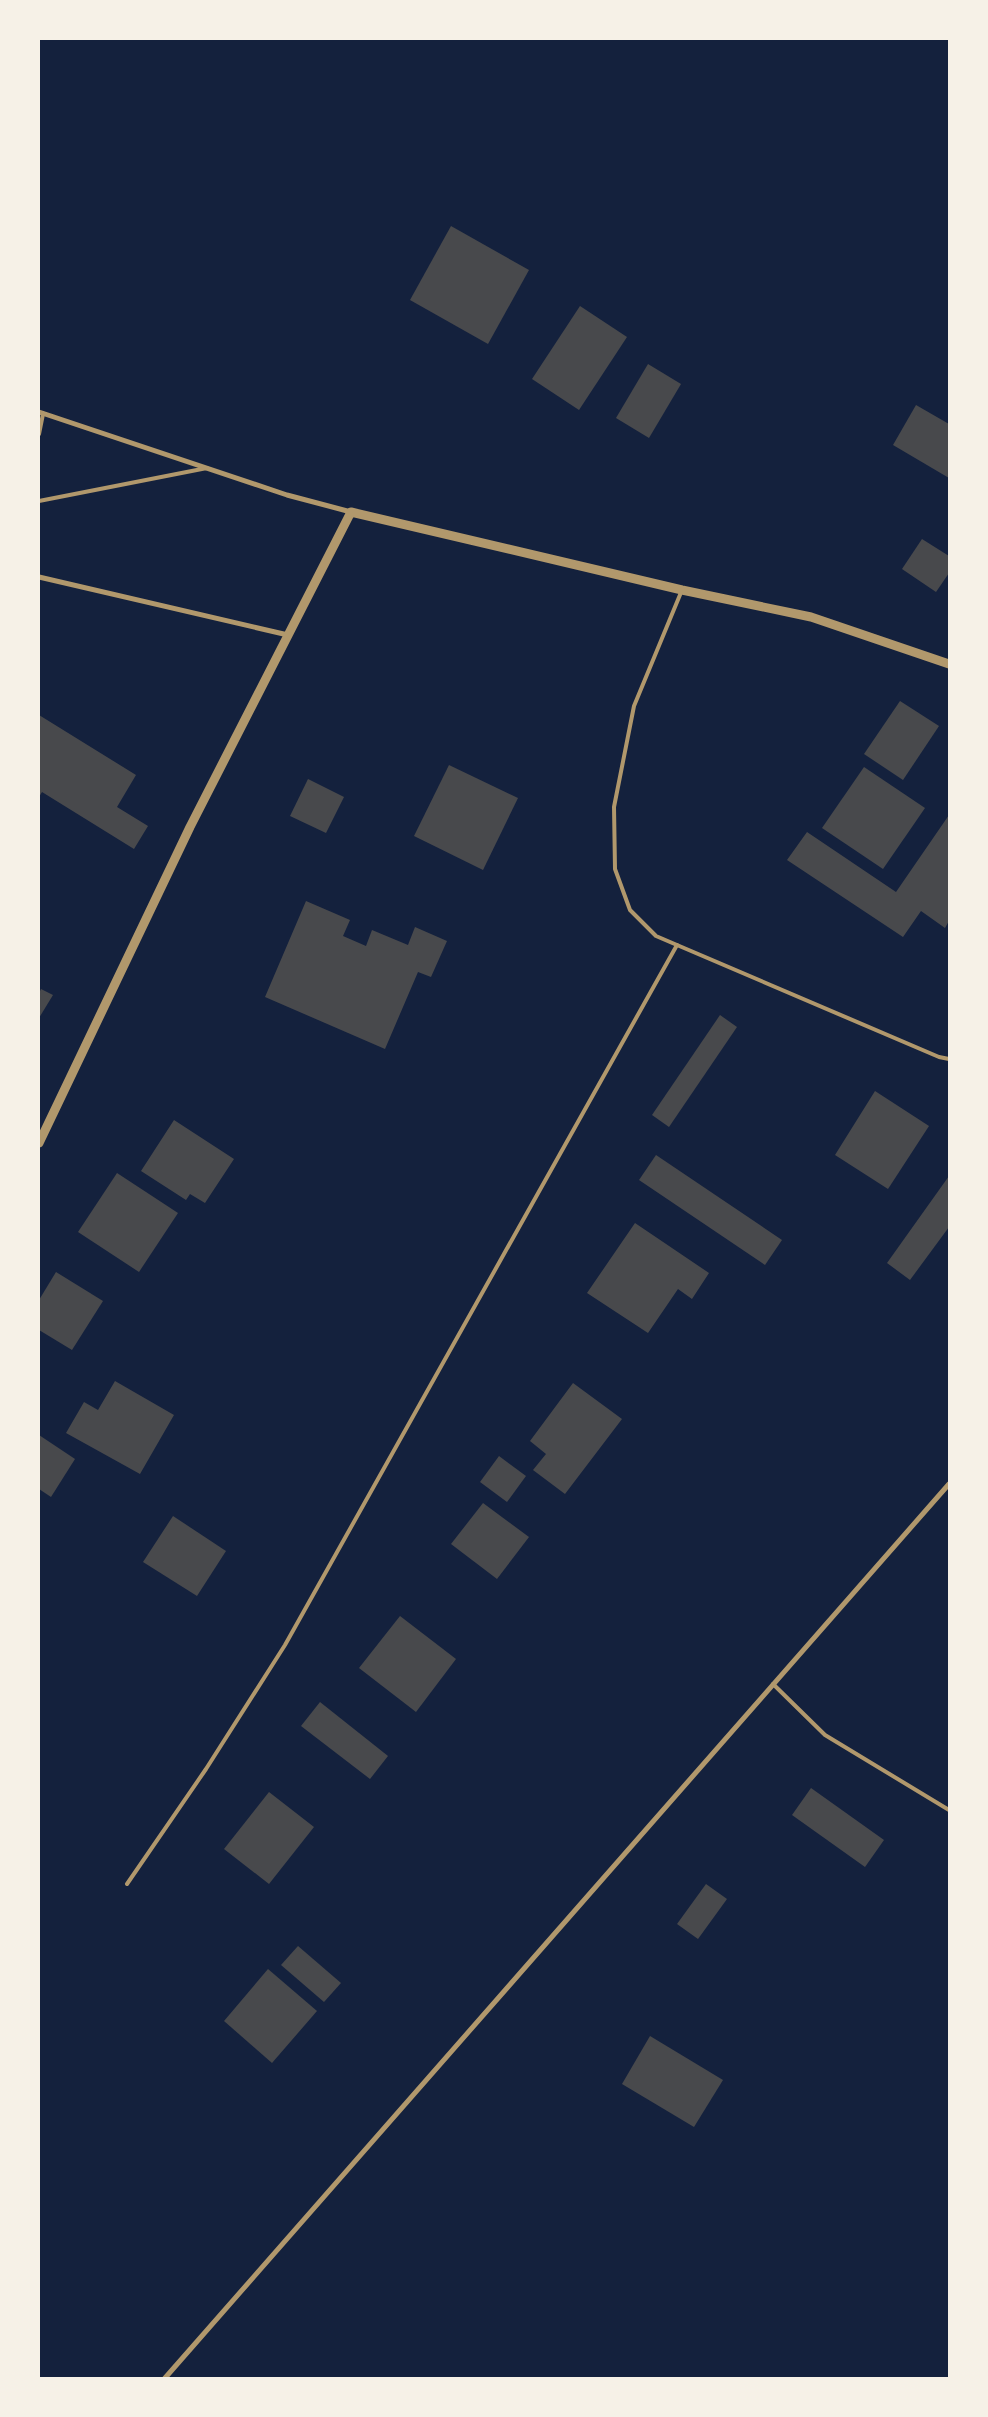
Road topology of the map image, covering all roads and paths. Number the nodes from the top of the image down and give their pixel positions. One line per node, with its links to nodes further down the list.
1 (41, 413): 2 (lane); 3 (street)
2 (39, 434)
3 (209, 468): 4 (lane); 5 (street)
4 (39, 500)
5 (351, 512): 7 (street); 8 (street)
6 (39, 577): 8 (street)
7 (682, 590): 9 (street); 10 (lane)
8 (288, 635): 12 (street)
9 (949, 664)
10 (677, 945): 11 (lane); 16 (lane)
11 (949, 1059)
12 (39, 1143)
13 (949, 1484): 14 (street)
14 (773, 1683): 15 (lane); 17 (street)
15 (949, 1810)
16 (127, 1884)
17 (165, 2378)

